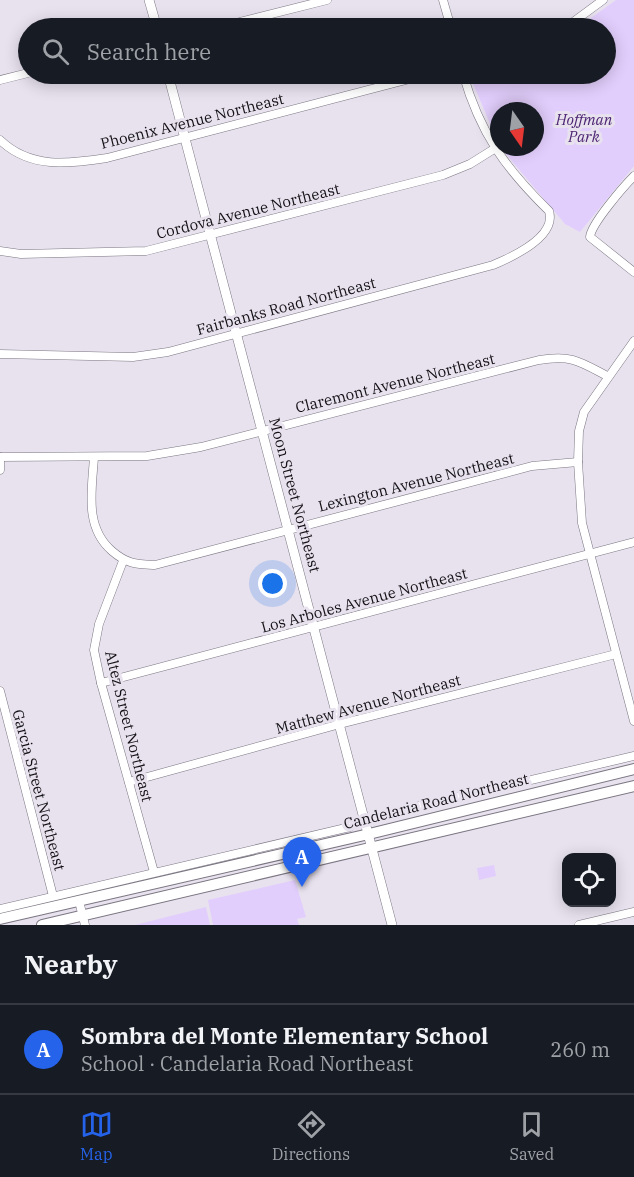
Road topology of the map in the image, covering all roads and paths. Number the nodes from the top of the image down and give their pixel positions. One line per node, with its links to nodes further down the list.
1 (149, 0): 5 (street)
2 (327, 0): 6 (street)
3 (443, 0): 7 (street)
4 (603, 0): 8 (street)
5 (154, 18)
6 (256, 18)
7 (448, 18)
8 (579, 18)
9 (18, 76): 10 (street)
10 (0, 80)
11 (171, 84): 14 (street, Moon Street Northeast)
12 (391, 84): 14 (street, Phoenix Avenue Northeast)
13 (466, 84): 16 (street)
14 (185, 138): 15 (street, Phoenix Avenue Northeast); 20 (street, Moon Street Northeast)
15 (0, 140)
16 (490, 141)
17 (490, 152): 20 (street, Cordova Avenue Northeast)
18 (500, 156): 23 (street, Fairbanks Road Northeast)
19 (634, 176): 22 (street)
20 (211, 235): 21 (street, Cordova Avenue Northeast); 23 (street, Moon Street Northeast)
21 (0, 251)
22 (634, 272)
23 (237, 333): 25 (street, Fairbanks Road Northeast); 27 (street, Moon Street Northeast)
24 (634, 341): 26 (street)
25 (0, 354)
26 (608, 376): 27 (street, Claremont Avenue Northeast); 30 (street)
27 (263, 431): 29 (street, Claremont Avenue Northeast); 32 (street, Moon Street Northeast)
28 (0, 457): 29 (street, Claremont Avenue Northeast); 31 (street)
29 (94, 457): 35 (street)
30 (578, 462): 32 (street, Lexington Avenue Northeast); 34 (street)
31 (0, 470)
32 (288, 529): 35 (street, Lexington Avenue Northeast); 36 (street, Moon Street Northeast)
33 (634, 542): 34 (street, Los Arboles Avenue Northeast)
34 (589, 554): 36 (street, Los Arboles Avenue Northeast); 37 (street)
35 (123, 561): 38 (street, Altez Street Northeast)
36 (315, 628): 38 (street, Los Arboles Avenue Northeast); 41 (street, Moon Street Northeast)
37 (616, 654): 40 (street); 41 (street, Matthew Avenue Northeast)
38 (101, 683): 44 (street, Altez Street Northeast)
39 (0, 691): 51 (street, Garcia Street Northeast)
40 (634, 721)
41 (340, 724): 44 (street, Matthew Avenue Northeast); 48 (street, Moon Street Northeast)
42 (634, 756): 46 (street)
43 (634, 769): 48 (main road, Candelaria Road Northeast)
44 (129, 782): 50 (street, Altez Street Northeast)
45 (634, 786): 49 (main road, Candelaria Road Northeast)
46 (377, 816)
47 (350, 828): 50 (street)
48 (369, 834): 49 (street, Moon Street Northeast); 52 (main road, Candelaria Road Northeast)
49 (372, 849): 56 (main road, Candelaria Road Northeast); 58 (street, Moon Street Northeast)
50 (154, 872): 51 (street)
51 (53, 896): 53 (street)
52 (79, 901): 55 (main road, Candelaria Road Northeast); 56 (street)
53 (0, 909)
54 (634, 912): 59 (street)
55 (0, 919)
56 (84, 920): 57 (main road, Candelaria Road Northeast)
57 (42, 925)
58 (392, 925)
59 (579, 925)

